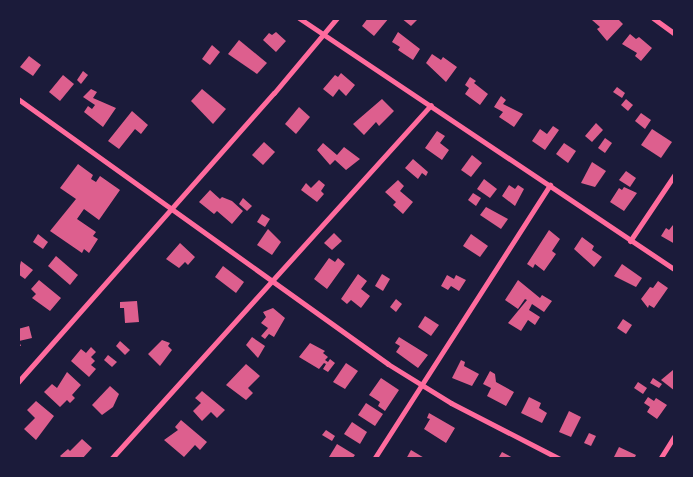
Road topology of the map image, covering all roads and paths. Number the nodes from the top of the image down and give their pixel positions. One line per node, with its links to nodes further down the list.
1 (299, 18): 4 (street)
2 (337, 18): 4 (street)
3 (653, 18): 5 (street)
4 (324, 33): 7 (street); 10 (street)
5 (675, 34)
6 (18, 99): 10 (street)
7 (431, 105): 9 (street); 13 (street)
8 (675, 174): 11 (street)
9 (550, 185): 11 (street); 15 (street)
10 (172, 209): 13 (street); 14 (street)
11 (630, 241): 12 (street)
12 (675, 270)
13 (270, 281): 15 (street); 17 (street)
14 (18, 382)
15 (422, 386): 18 (street); 19 (street)
16 (675, 435): 20 (street)
17 (111, 459)
18 (374, 459)
19 (560, 459)
20 (660, 459)

